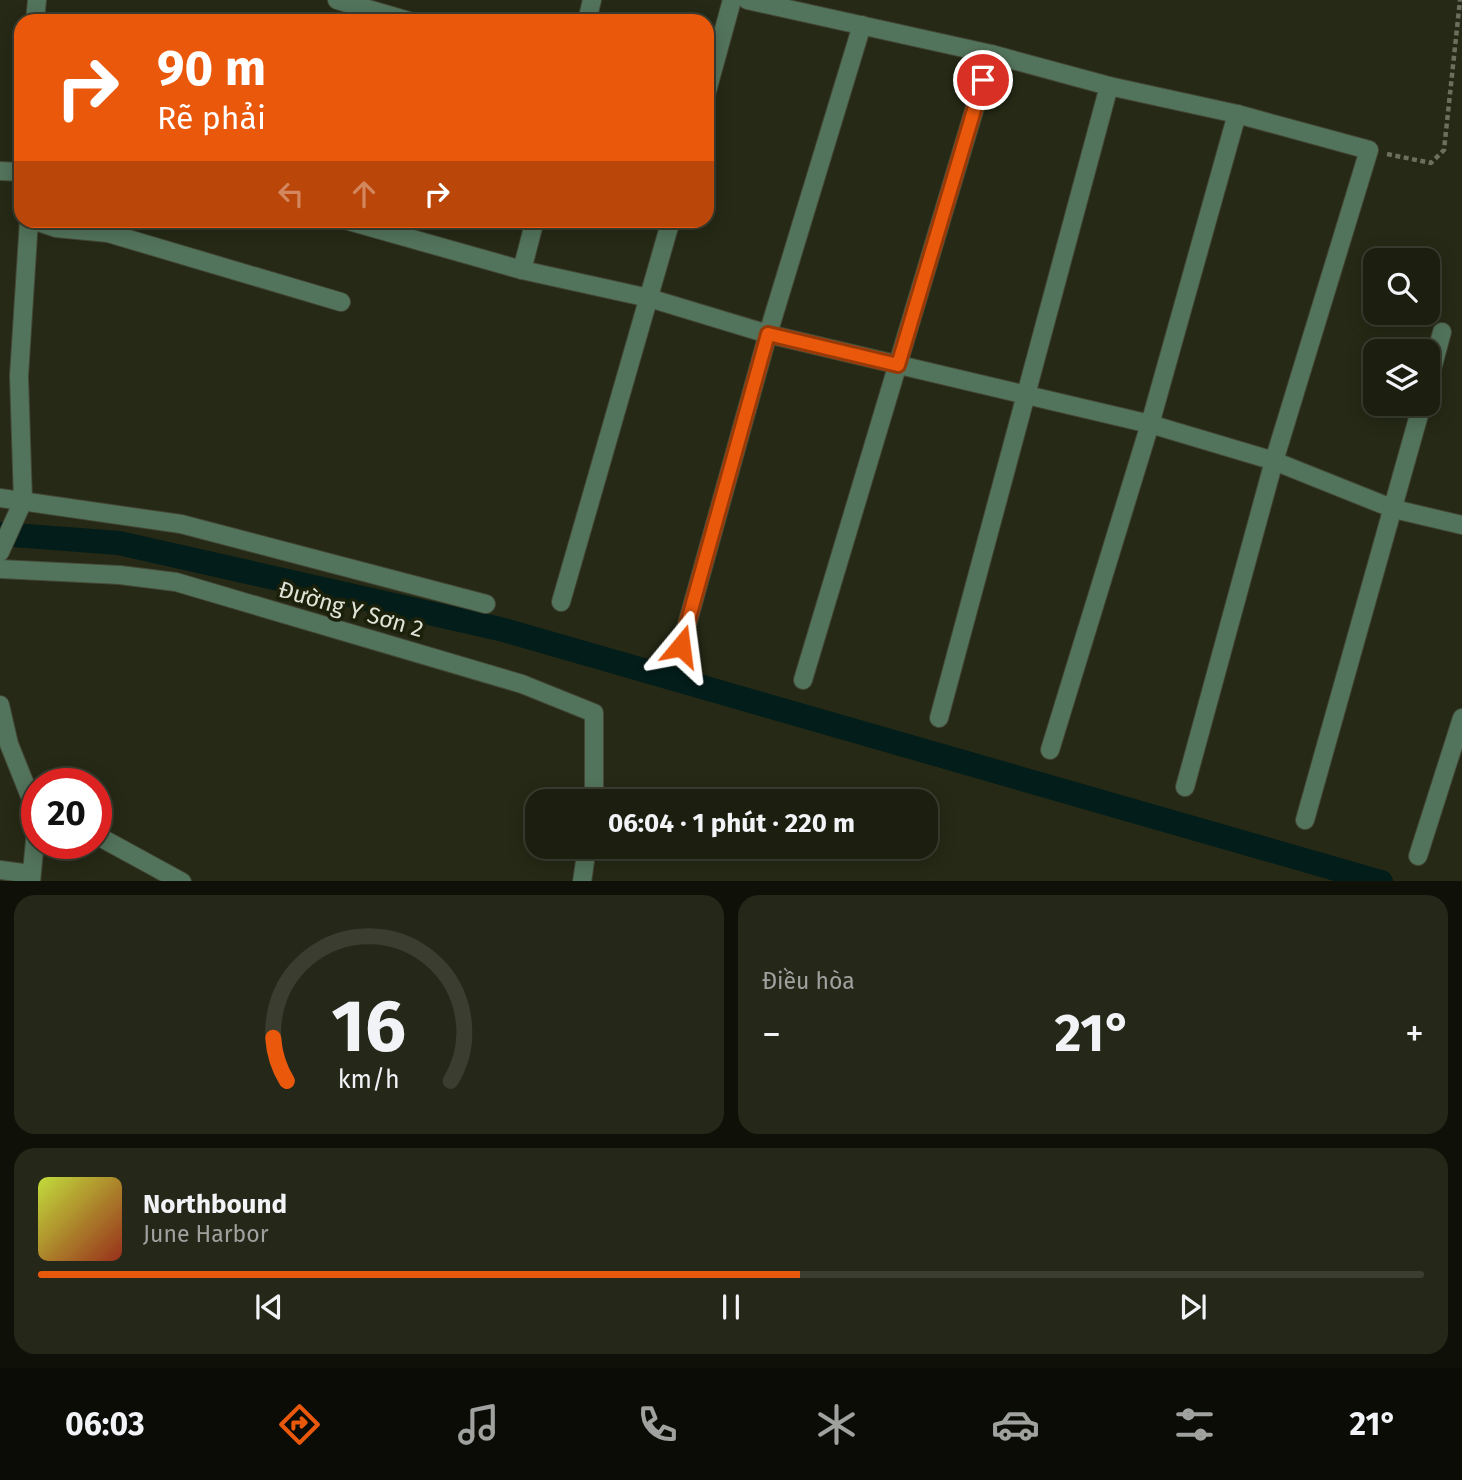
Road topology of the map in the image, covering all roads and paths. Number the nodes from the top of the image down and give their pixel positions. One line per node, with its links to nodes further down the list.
1 (337, 0): 5 (street)
2 (732, 0): 8 (street)
3 (747, 0): 6 (street)
4 (1460, 0): 11 (path)
5 (385, 14)
6 (862, 25): 7 (street); 21 (street)
7 (990, 54): 9 (street); 23 (street)
8 (714, 66)
9 (1109, 86): 10 (street); 24 (street)
10 (1237, 114): 11 (street); 26 (street)
11 (1369, 150): 27 (street)
12 (29, 228): 29 (street)
13 (56, 228): 19 (street)
14 (373, 228): 17 (street)
15 (533, 228): 17 (street)
16 (669, 228): 18 (street)
17 (522, 270): 18 (street)
18 (649, 298): 21 (street); 34 (street)
19 (341, 302)
20 (1442, 332): 22 (street)
21 (768, 334): 23 (street); 36 (street)
22 (1440, 339)
23 (898, 365): 24 (street); 37 (street)
24 (1026, 396): 26 (street); 39 (street)
25 (1419, 416): 30 (street)
26 (1150, 424): 27 (street); 41 (street)
27 (1274, 461): 30 (street); 43 (street)
28 (0, 498): 29 (street)
29 (23, 501): 32 (street); 35 (street)
30 (1394, 509): 31 (street); 45 (street)
31 (1462, 525)
32 (0, 552)
33 (0, 569): 44 (street, Đường Y Sơn 2)
34 (561, 602)
35 (486, 604)
36 (681, 646)
37 (803, 680)
38 (0, 705): 42 (street)
39 (939, 718)
40 (1462, 718): 47 (street)
41 (1050, 750)
42 (21, 774)
43 (1185, 787)
44 (594, 789)
45 (1305, 820)
46 (112, 844): 52 (street)
47 (1418, 856)
48 (33, 859): 51 (street)
49 (585, 859): 53 (street)
50 (0, 870): 51 (street)
51 (31, 878)
52 (182, 881)
53 (582, 881)

